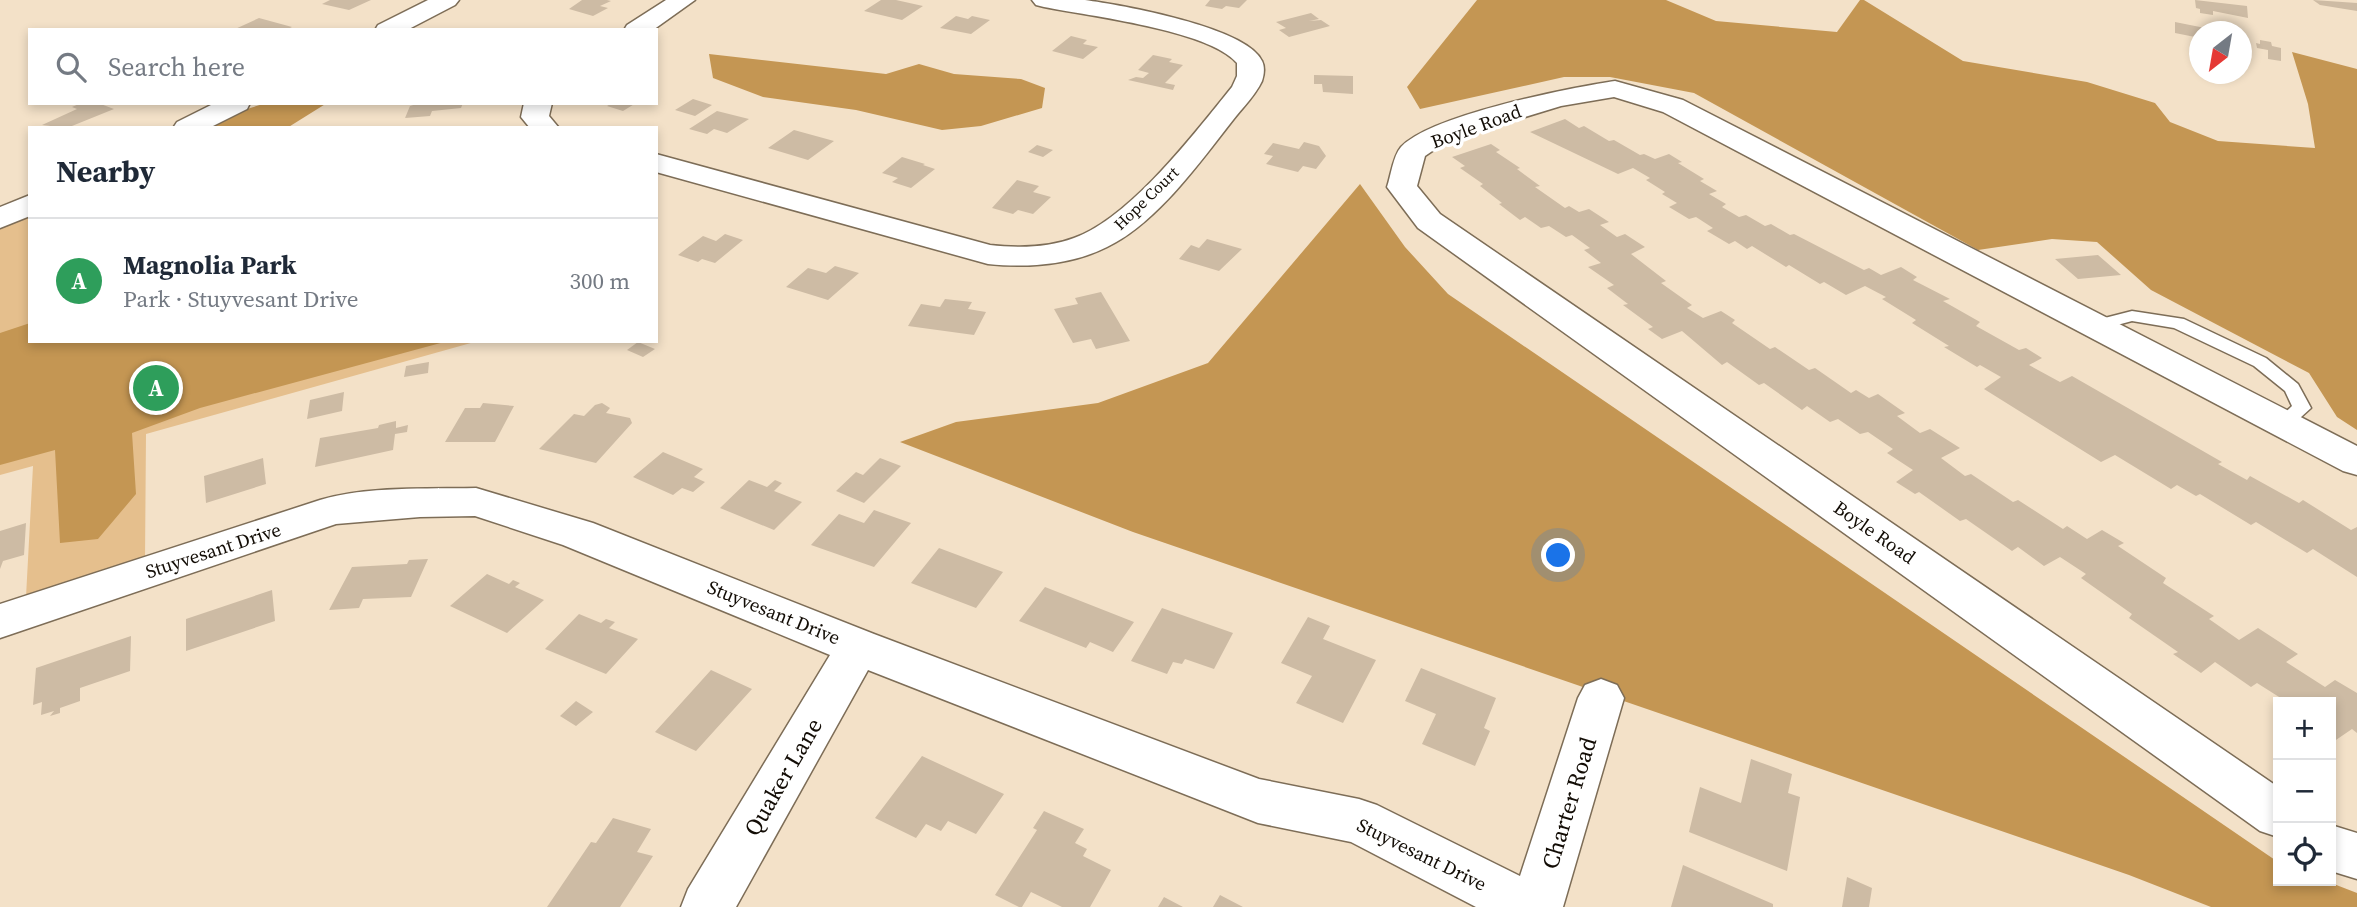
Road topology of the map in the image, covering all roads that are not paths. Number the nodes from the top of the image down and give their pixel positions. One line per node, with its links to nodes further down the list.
1 (447, 0): 4 (street)
2 (683, 0): 5 (street)
3 (1044, 0): 8 (street, Hope Court)
4 (391, 28)
5 (639, 28)
6 (233, 105): 7 (street)
7 (191, 126)
8 (658, 164)
9 (28, 205): 10 (street)
10 (0, 219)
11 (2357, 462): 15 (street, Boyle Road)
12 (0, 621): 13 (street, Stuyvesant Drive)
13 (858, 647): 18 (street, Quaker Lane); 19 (street, Stuyvesant Drive)
14 (1601, 698): 20 (street, Charter Road)
15 (2273, 812)
16 (2336, 850): 17 (street)
17 (2357, 856)
18 (707, 907)
19 (1529, 907)
20 (1537, 907)

